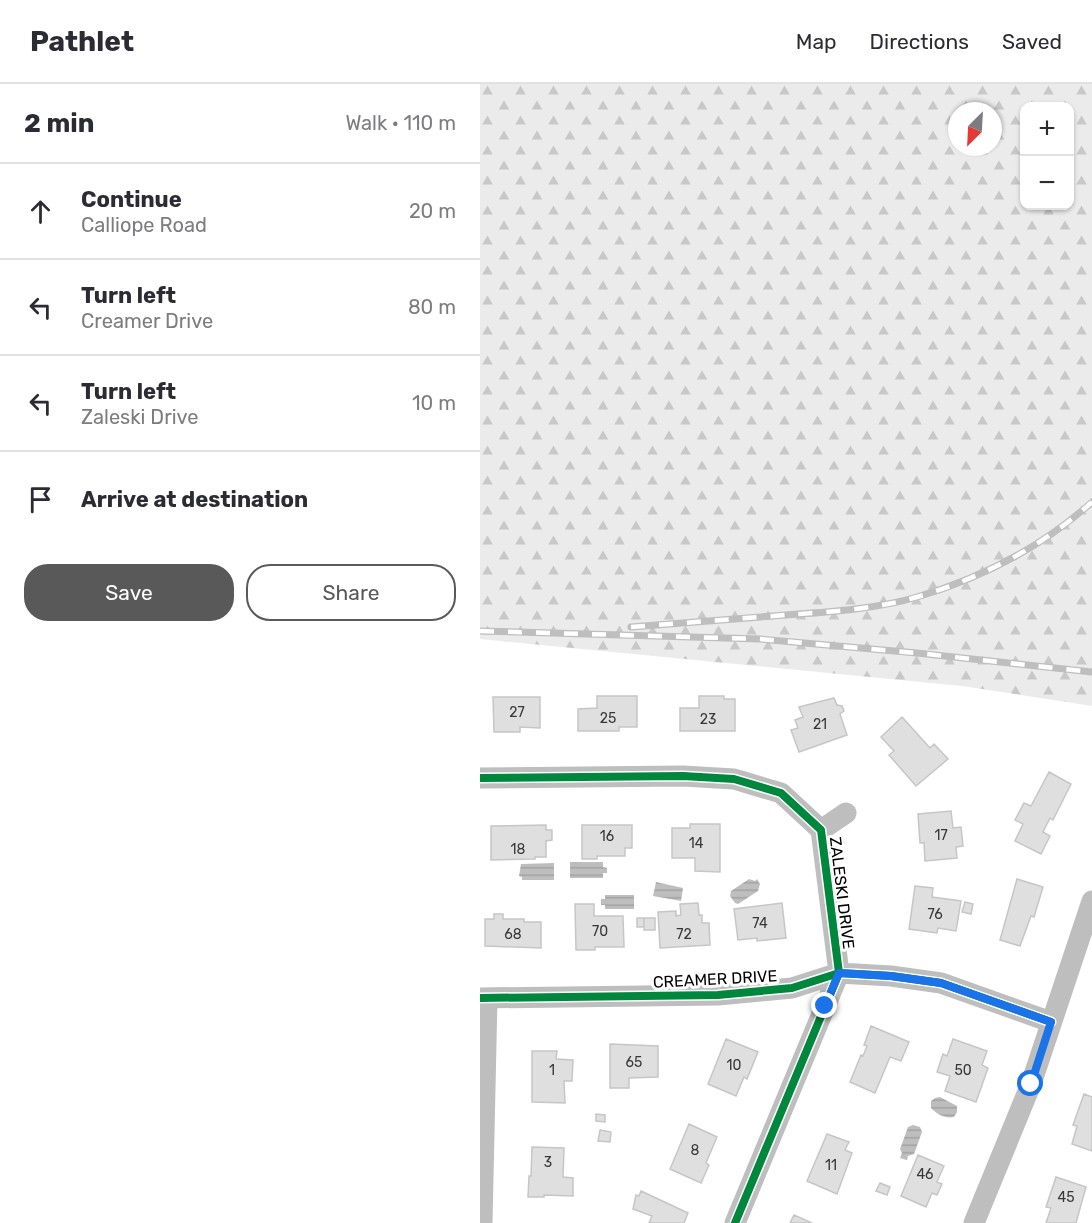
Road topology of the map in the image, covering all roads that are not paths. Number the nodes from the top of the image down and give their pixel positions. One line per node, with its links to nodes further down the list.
1 (480, 778): 3 (street, ZALESKI DRIVE)
2 (846, 813): 3 (street, ZALESKI DRIVE)
3 (821, 830): 5 (street, ZALESKI DRIVE)
4 (1092, 901): 7 (street)
5 (839, 973): 6 (street, CREAMER DRIVE); 7 (street, CREAMER DRIVE); 9 (street, ZALESKI DRIVE)
6 (483, 998): 8 (street)
7 (1051, 1022): 10 (street)
8 (483, 1223)
9 (735, 1223)
10 (974, 1223)

